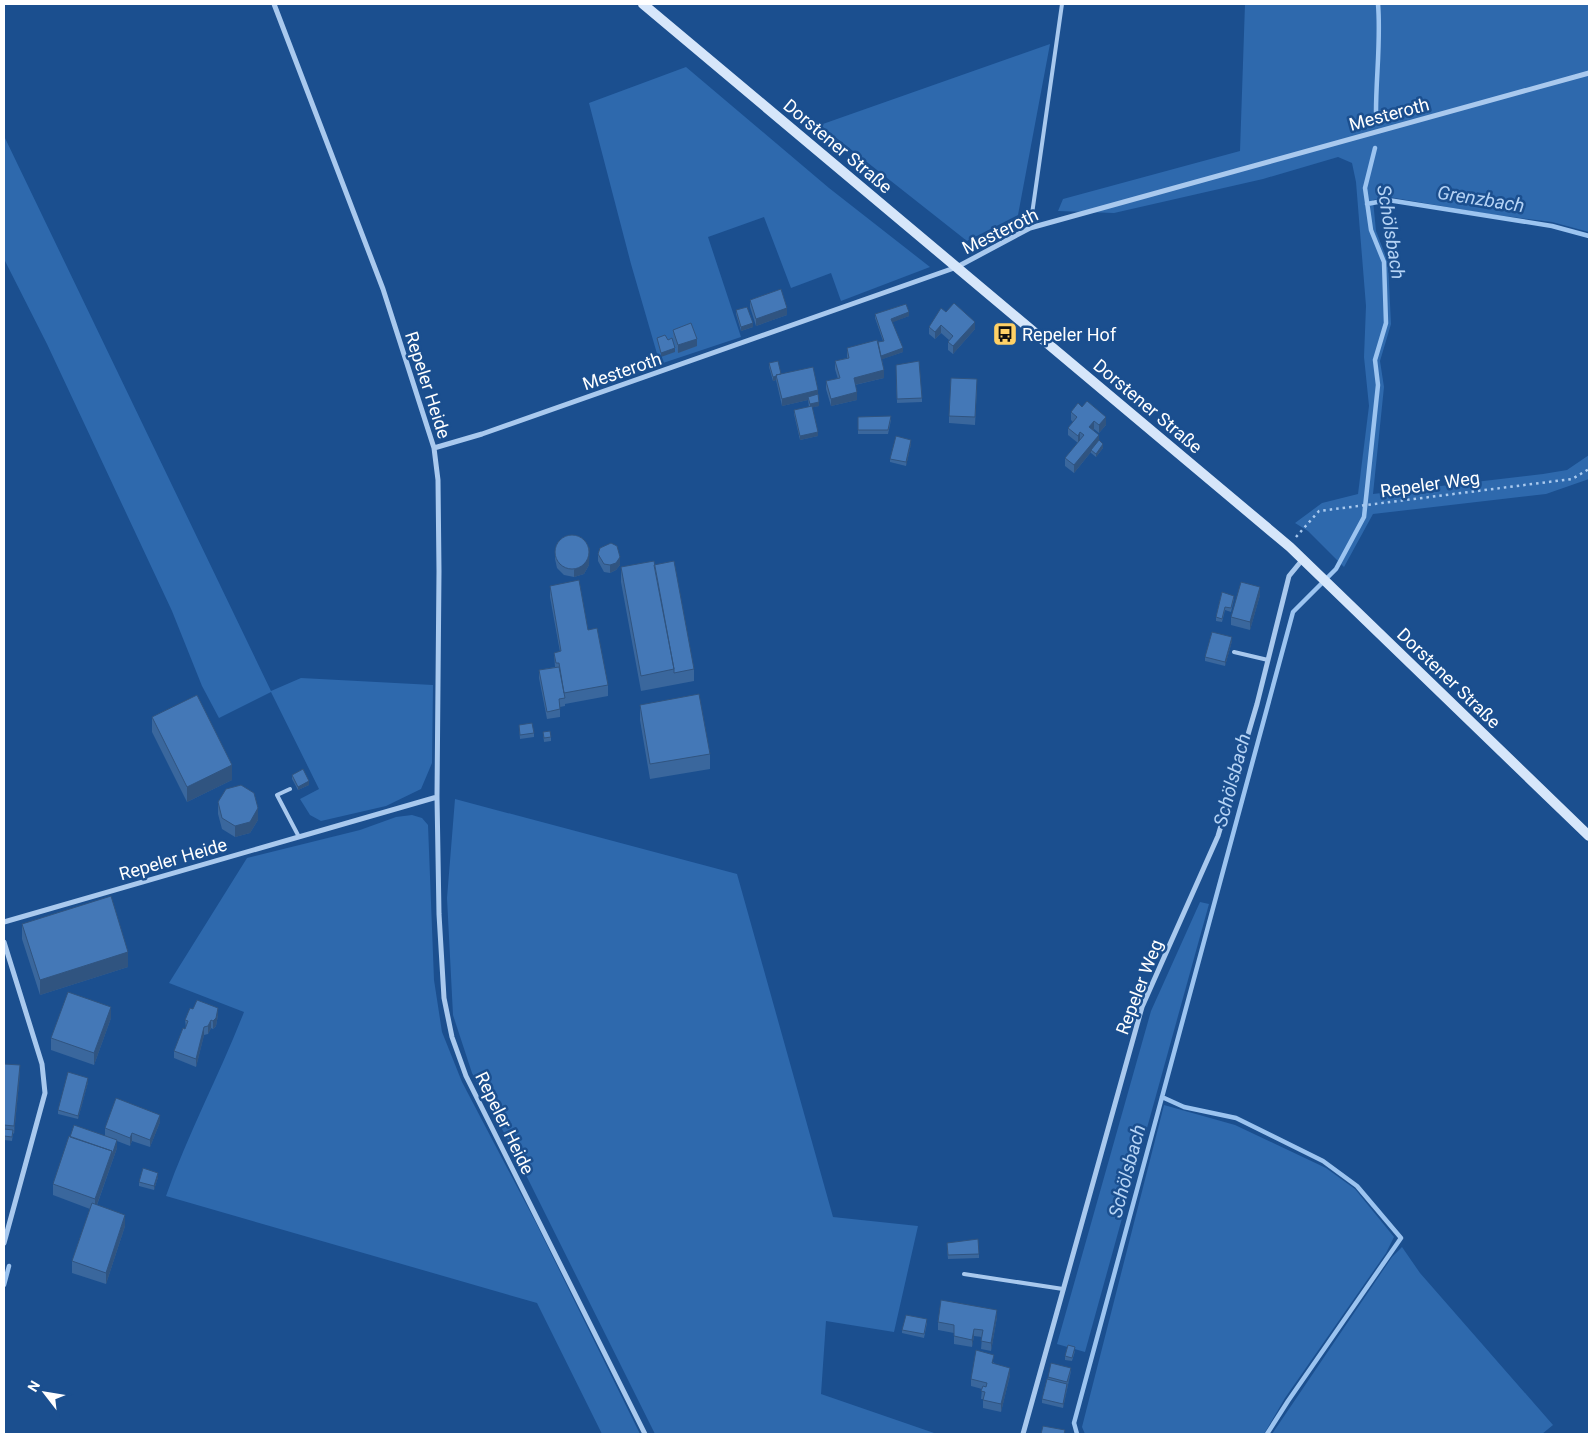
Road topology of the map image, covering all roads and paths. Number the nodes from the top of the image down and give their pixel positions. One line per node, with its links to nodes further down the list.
1 (274, 4): 7 (street, Repeler Heide)
2 (643, 4): 6 (main road, Dorstener Straße)
3 (1062, 4): 5 (lane)
4 (1589, 73): 5 (street, Mesteroth)
5 (1030, 228): 6 (street, Mesteroth)
6 (958, 267): 7 (street, Mesteroth); 9 (main road, Dorstener Straße)
7 (434, 448): 14 (street, Repeler Heide)
8 (1589, 470): 9 (path, Repeler Weg)
9 (1290, 547): 10 (main road, Dorstener Straße)
10 (1303, 559): 12 (street, Repeler Weg); 15 (main road, Dorstener Straße)
11 (1234, 652): 12 (lane)
12 (1268, 660): 21 (street, Repeler Weg)
13 (290, 789): 16 (lane)
14 (436, 797): 16 (street, Repeler Heide); 22 (street, Repeler Heide)
15 (1589, 836)
16 (299, 837): 17 (street, Repeler Heide)
17 (4, 922)
18 (4, 942): 19 (street)
19 (4, 1242)
20 (964, 1274): 21 (lane)
21 (1062, 1289): 23 (street, Repeler Weg)
22 (645, 1434)
23 (1023, 1434)

